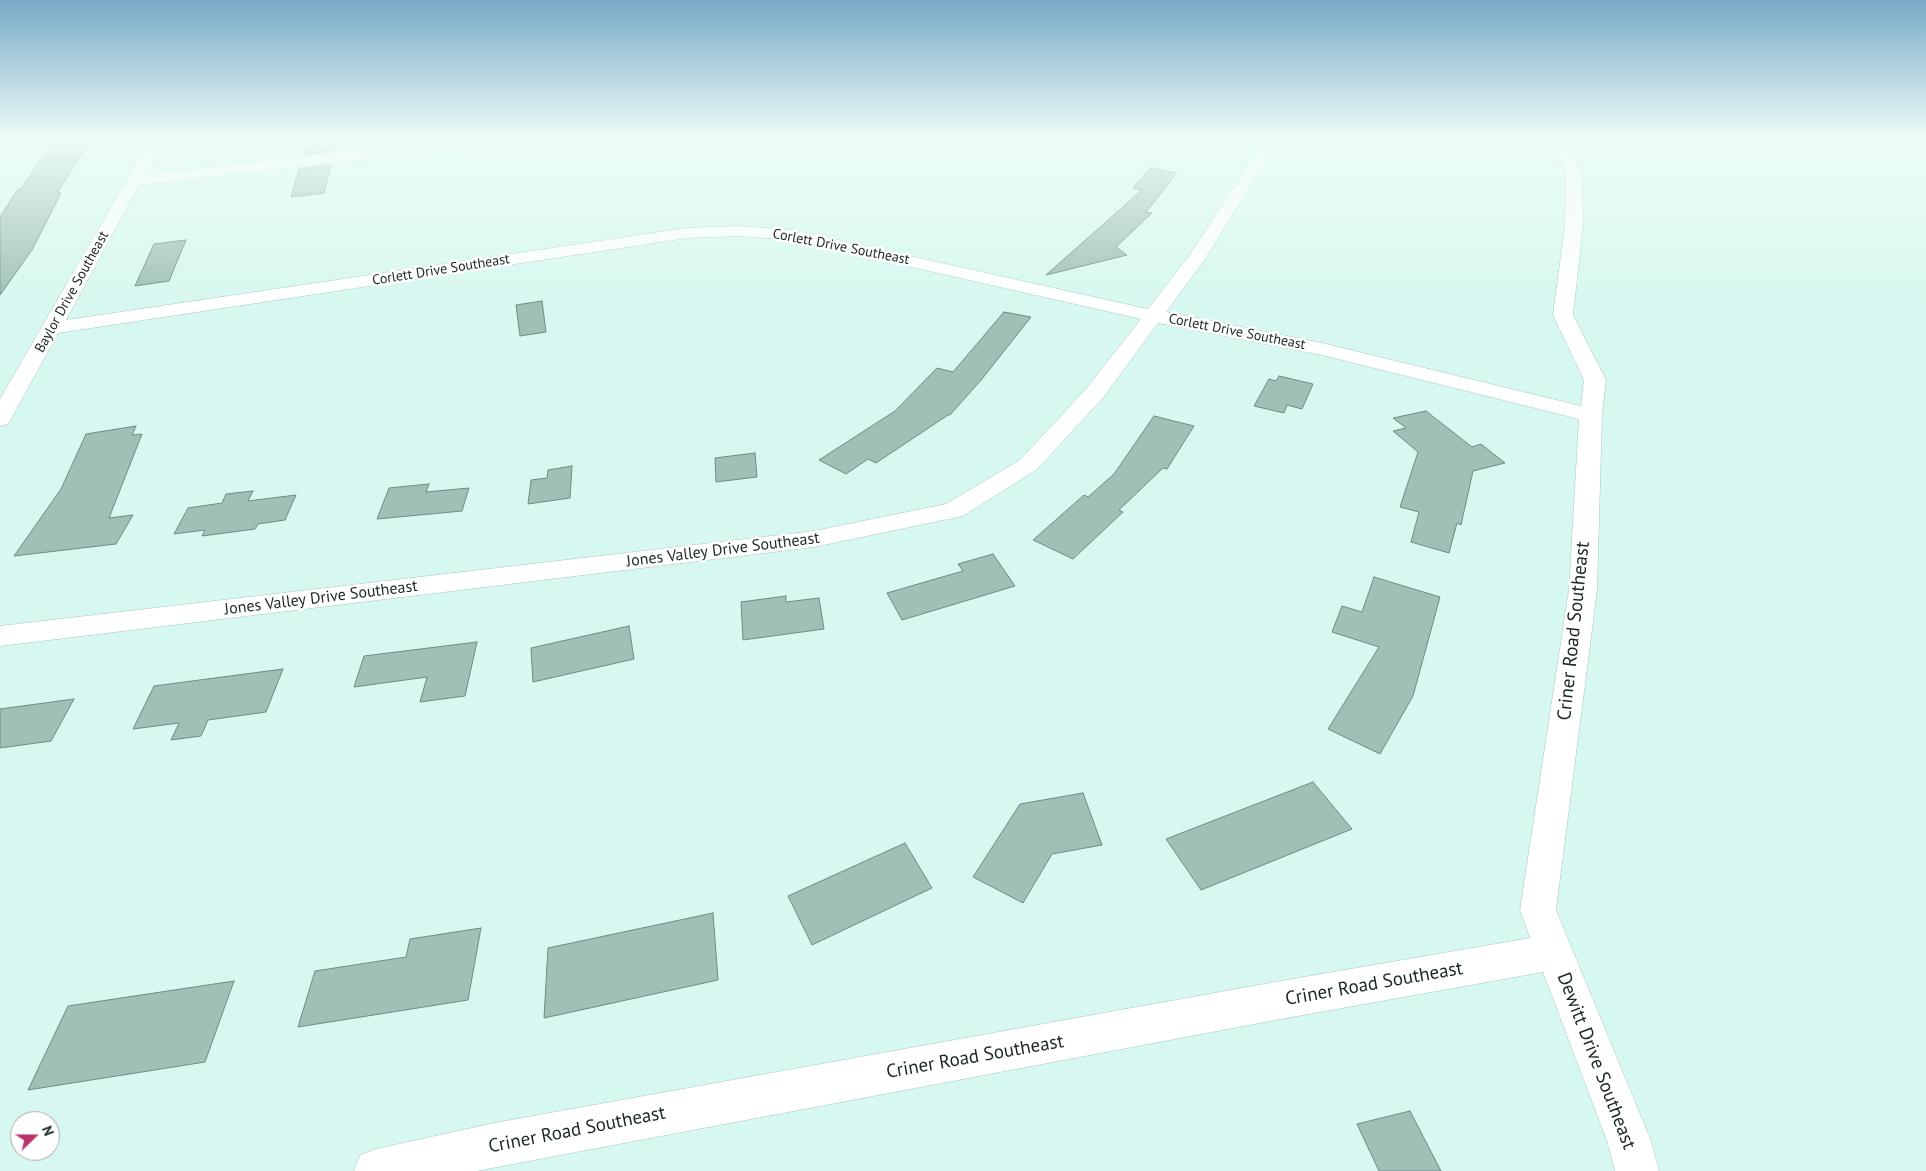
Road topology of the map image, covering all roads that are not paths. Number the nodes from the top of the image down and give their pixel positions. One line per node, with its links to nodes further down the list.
1 (128, 193): 5 (street, Baylor Drive Southeast)
2 (1238, 193): 4 (street, Jones Valley Drive Southeast)
3 (1574, 193): 6 (street, Criner Road Southeast)
4 (1154, 315): 5 (street, Corlett Drive Southeast); 6 (street, Corlett Drive Southeast); 8 (street, Jones Valley Drive Southeast)
5 (52, 328): 7 (street, Baylor Drive Southeast)
6 (1591, 415): 9 (street, Criner Road Southeast)
7 (0, 419)
8 (0, 636)
9 (1554, 952): 10 (street, Criner Road Southeast); 11 (street, Dewitt Drive Southeast)
10 (376, 1171)
11 (1637, 1171)

